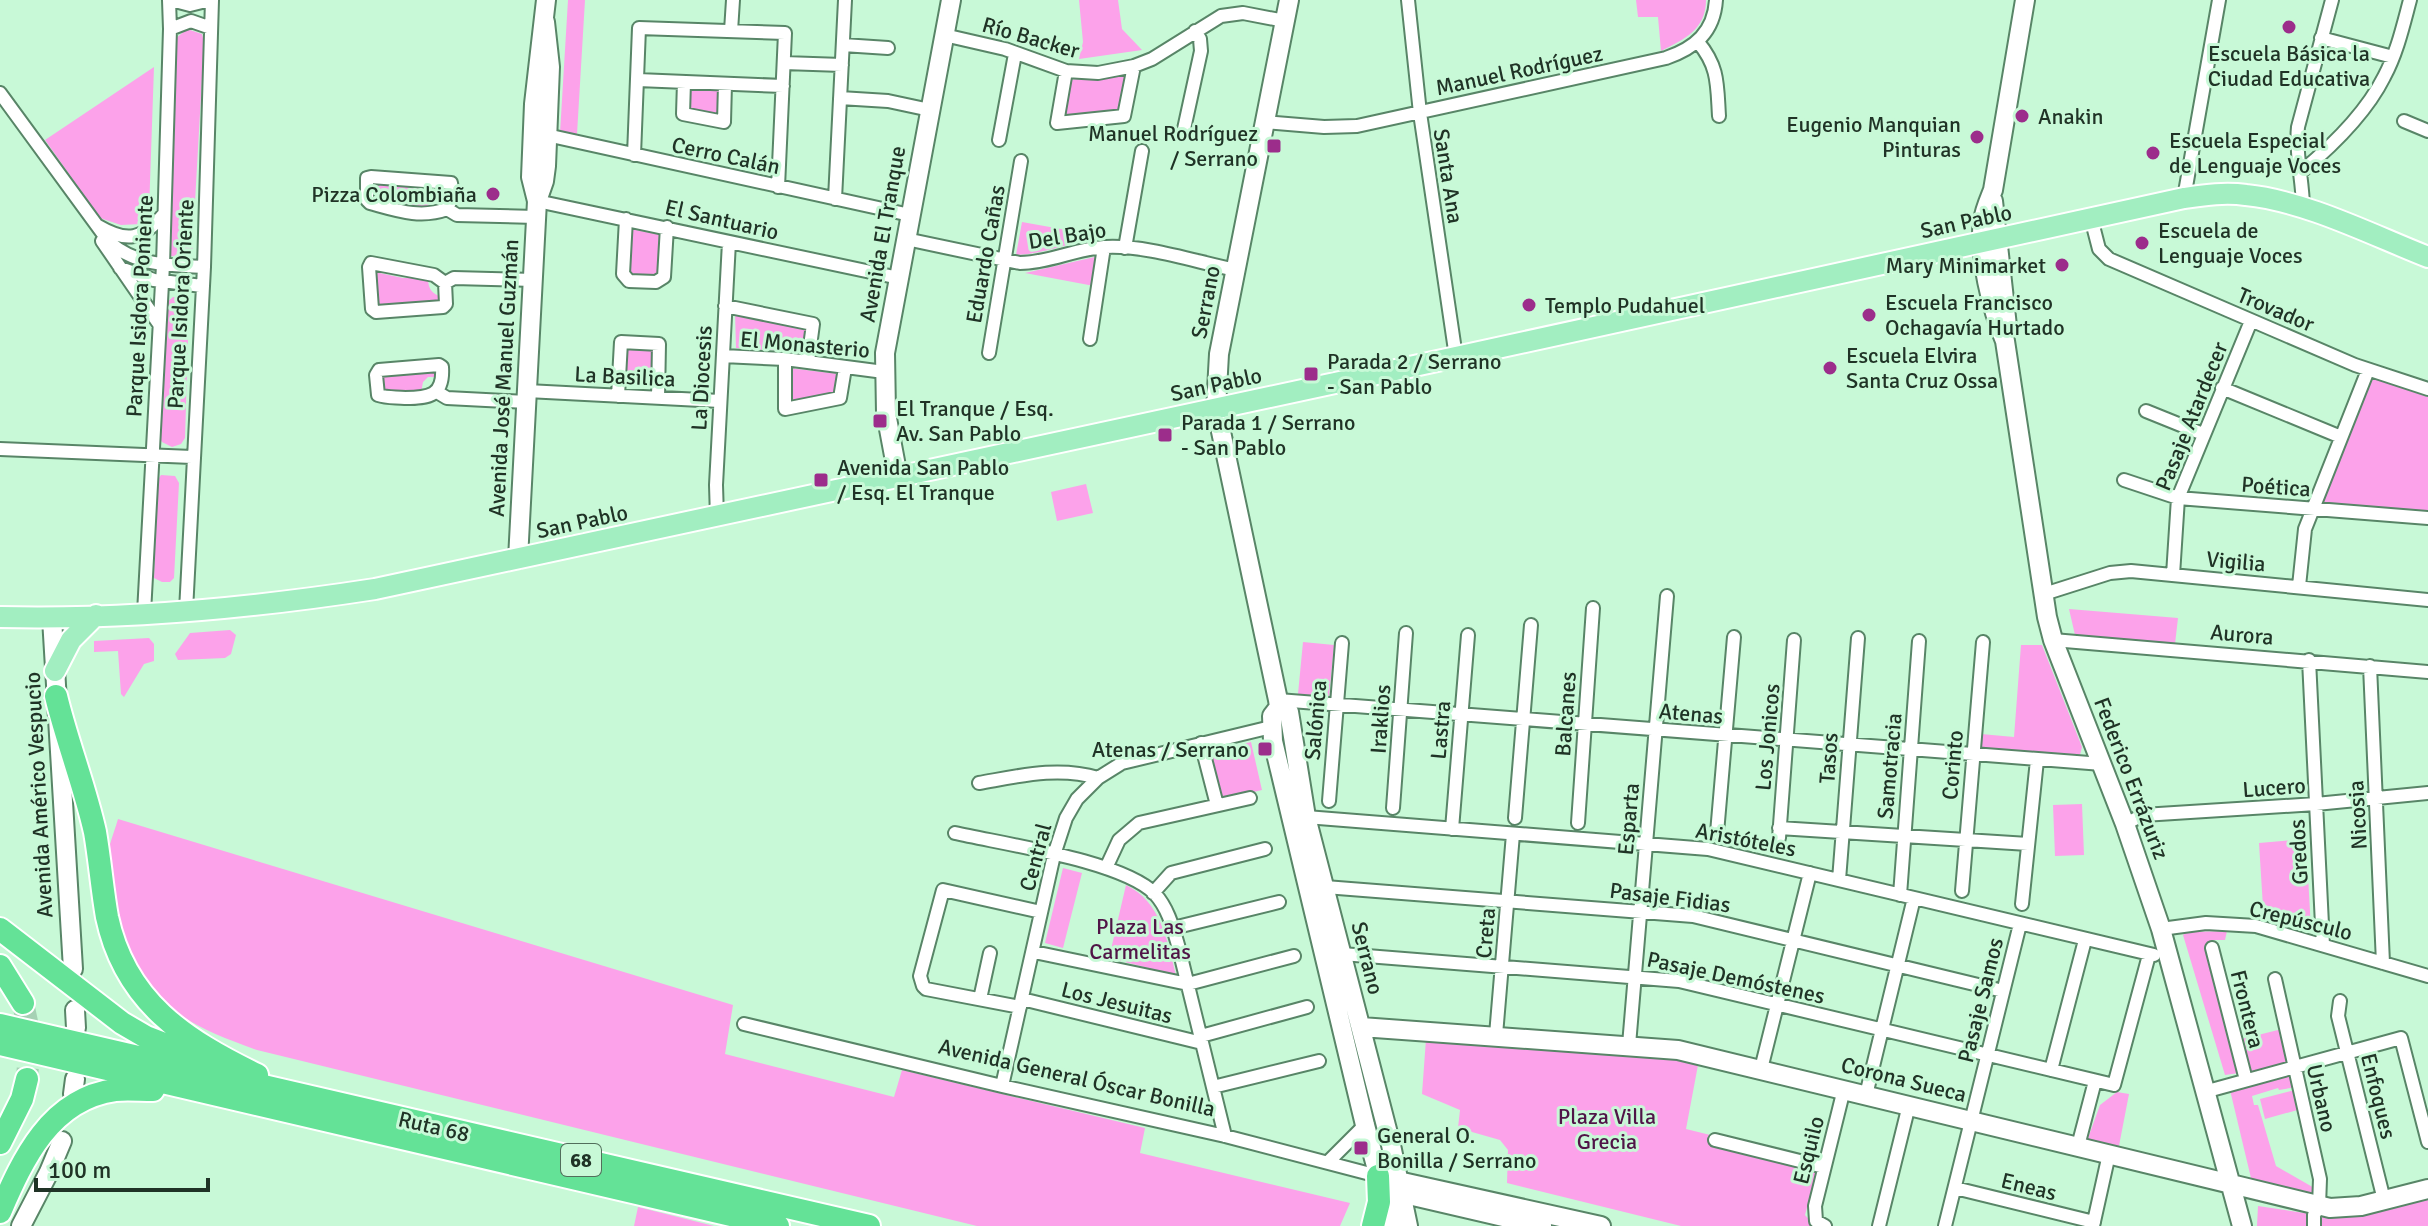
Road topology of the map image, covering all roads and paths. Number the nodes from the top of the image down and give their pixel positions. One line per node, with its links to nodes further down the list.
1 (170, 0): 2 (street); 16 (street, Parque Isidora Poniente)
2 (211, 0): 15 (street, Parque Isidora Oriente)
3 (546, 0): 43 (street, Avenida José Manuel Guzmán)
4 (733, 0): 17 (street)
5 (845, 0): 22 (street)
6 (951, 0): 19 (street, Avenida El Tranque)
7 (1289, 0): 14 (street, Serrano)
8 (1408, 0): 37 (street, Santa Ana)
9 (1716, 0): 21 (street)
10 (2025, 0): 62 (street, Federico Errázuriz)
11 (2219, 0): 50 (street)
12 (2332, 0): 20 (street)
13 (2410, 0): 25 (street)
14 (1285, 21): 18 (street, Río Backer); 40 (street, Serrano)
15 (211, 28): 16 (street); 69 (street, Parque Isidora Oriente)
16 (170, 29): 55 (street, Parque Isidora Poniente)
17 (731, 31): 26 (street); 30 (street)
18 (1195, 31): 28 (street, Río Backer); 41 (street)
19 (944, 35): 24 (street, Río Backer); 36 (street, Avenida El Tranque)
20 (2321, 38): 25 (street); 48 (street)
21 (1698, 42): 37 (street, Manuel Rodríguez); 38 (street)
22 (843, 45): 23 (street); 27 (street)
23 (888, 48)
24 (1015, 54): 29 (street, Río Backer); 44 (street)
25 (2393, 57): 48 (street)
26 (784, 63): 27 (street); 33 (street)
27 (842, 65): 35 (street)
28 (1134, 66): 29 (street, Río Backer); 29 (street)
29 (1066, 71)
30 (638, 80): 31 (street); 46 (street)
31 (684, 82): 32 (street); 32 (street)
32 (725, 84): 33 (street)
33 (783, 86): 49 (street)
34 (0, 93): 60 (street)
35 (840, 98): 36 (street); 51 (street)
36 (930, 110): 56 (street, Avenida El Tranque)
37 (1420, 113): 40 (street, Manuel Rodríguez); 83 (street, Santa Ana)
38 (1719, 116)
39 (2404, 121): 42 (street)
40 (1265, 122): 71 (street, Serrano)
41 (1184, 129)
42 (2428, 131)
43 (540, 134): 46 (street, Cerro Calán); 54 (street, Avenida José Manuel Guzmán)
44 (999, 140)
45 (1142, 151): 65 (street)
46 (634, 155): 49 (street, Cerro Calán)
47 (1021, 161): 67 (street, Eduardo Cañas)
48 (2302, 171): 52 (street)
49 (778, 187): 51 (street, Cerro Calán)
50 (2184, 198): 52 (main road, San Pablo); 57 (main road, San Pablo)
51 (835, 199): 56 (street, Cerro Calán)
52 (2303, 208): 66 (main road, San Pablo)
53 (447, 209): 53 (street, El Santuario); 54 (street, El Santuario)
54 (536, 209): 58 (street, El Santuario); 73 (street, Avenida José Manuel Guzmán)
55 (164, 214): 60 (street); 68 (street, Parque Isidora Poniente)
56 (910, 215): 61 (street, Avenida El Tranque)
57 (2091, 218): 62 (main road, San Pablo); 78 (street, Trovador)
58 (626, 219): 59 (street, El Santuario); 59 (street)
59 (667, 227): 63 (street, El Santuario)
60 (97, 228): 68 (street); 70 (street)
61 (906, 239): 67 (street, Del Bajo); 72 (street, Avenida El Tranque)
62 (1990, 240): 83 (main road, San Pablo); 112 (street, Federico Errázuriz)
63 (729, 242): 72 (street, El Santuario); 77 (street, La Diocesis)
64 (1104, 247): 65 (street, Del Bajo); 67 (street, Del Bajo); 80 (street)
65 (1125, 248): 71 (street, Del Bajo)
66 (2428, 257)
67 (1004, 261): 81 (street, Eduardo Cañas)
68 (163, 265): 69 (street); 74 (street, Parque Isidora Poniente)
69 (204, 267): 76 (street, Parque Isidora Oriente)
70 (120, 268): 74 (street); 79 (street)
71 (1236, 270): 96 (street, Serrano)
72 (899, 278): 88 (street, Avenida El Tranque)
73 (533, 280): 75 (street); 92 (street, Avenida José Manuel Guzmán)
74 (162, 282): 76 (street); 79 (street, Parque Isidora Poniente)
75 (445, 283): 75 (street)
76 (202, 286): 102 (street, Parque Isidora Oriente)
77 (725, 306): 82 (street, La Diocesis); 85 (street)
78 (2251, 321): 87 (street, Trovador); 89 (street, Pasaje Atardecer)
79 (159, 324): 101 (street, Parque Isidora Poniente)
80 (1090, 339)
81 (989, 353)
82 (723, 356): 84 (street, El Monasterio); 95 (street, La Diocesis)
83 (1456, 357): 96 (main road, San Pablo)
84 (785, 359): 85 (street, El Monasterio); 86 (street)
85 (808, 361): 86 (street, El Monasterio)
86 (845, 368): 88 (street, El Monasterio)
87 (2368, 370): 90 (street, Trovador); 99 (street)
88 (884, 372): 103 (street, Avenida El Tranque)
89 (2222, 388): 98 (street, Pasaje Atardecer); 99 (street)
90 (2428, 389)
91 (437, 392): 91 (street, La Basilica); 92 (street, La Basilica)
92 (527, 396): 93 (street, La Basilica); 109 (street, Avenida José Manuel Guzmán)
93 (618, 396): 94 (street, La Basilica); 94 (street)
94 (658, 398): 95 (street, La Basilica)
95 (720, 401): 107 (street, La Diocesis)
96 (1216, 408): 103 (main road, San Pablo); 136 (street, Serrano)
97 (2146, 411): 98 (street)
98 (2203, 434): 105 (street, Pasaje Atardecer)
99 (2341, 437): 106 (street)
100 (0, 449): 101 (street)
101 (151, 455): 102 (street); 117 (street, Parque Isidora Poniente)
102 (192, 457): 116 (street, Parque Isidora Oriente)
103 (898, 477): 107 (main road, San Pablo)
104 (2124, 480): 105 (street, Poética)
105 (2178, 498): 106 (street, Poética); 110 (street, Pasaje Atardecer)
106 (2313, 508): 108 (street, Poética); 111 (street)
107 (717, 517): 109 (main road, San Pablo)
108 (2428, 518)
109 (518, 559): 116 (main road, San Pablo)
110 (2173, 575): 111 (street, Vigilia); 112 (street, Vigilia)
111 (2299, 586): 114 (street, Vigilia)
112 (2044, 594): 127 (street, Federico Errázuriz)
113 (1667, 596): 143 (street, Esparta)
114 (2428, 600)
115 (1593, 608): 141 (street, Balcanes)
116 (186, 611): 117 (main road, San Pablo)
117 (144, 613): 118 (main road, San Pablo)
118 (96, 615): 120 (main road, San Pablo); 133 (main road)
119 (0, 617): 120 (main road, San Pablo)
120 (52, 618): 133 (street, Avenida Américo Vespucio)
121 (1531, 625): 140 (street)
122 (1406, 633): 138 (street, Iraklios)
123 (1468, 635): 139 (street, Lastra)
124 (1734, 637): 144 (street)
125 (1858, 638): 147 (street, Tasos)
126 (1794, 640): 145 (street, Los Jonicos)
127 (2053, 640): 131 (street, Aurora); 151 (street, Federico Errázuriz)
128 (1919, 641): 148 (street, Samotracia)
129 (1983, 642): 149 (street, Corinto)
130 (1342, 643): 137 (street, Salónica)
131 (2309, 660): 132 (street, Aurora); 158 (street, Gredos)
132 (2370, 666): 134 (street, Aurora); 156 (street, Nicosia)
133 (55, 671): 135 (street, Avenida Américo Vespucio)
134 (2428, 672)
135 (56, 696): 207 (street, Avenida Américo Vespucio); 241 (highway)
136 (1278, 703): 137 (street, Atenas); 142 (street); 161 (street, Serrano)
137 (1337, 704): 138 (street, Atenas); 157 (street, Salónica)
138 (1401, 709): 139 (street, Atenas); 160 (street, Iraklios)
139 (1462, 714): 140 (street, Atenas); 165 (street, Lastra)
140 (1523, 720): 141 (street, Atenas); 162 (street)
141 (1585, 723): 143 (street, Atenas); 163 (street, Balcanes)
142 (1271, 727): 146 (street, Central); 245 (street, Serrano)
143 (1656, 730): 144 (street, Atenas); 173 (street, Esparta)
144 (1726, 736): 145 (street, Atenas); 168 (street)
145 (1786, 740): 147 (street, Atenas); 166 (street, Los Jonicos)
146 (1201, 743): 152 (street, Central); 159 (street)
147 (1849, 745): 148 (street, Atenas); 166 (street, Tasos)
148 (1911, 750): 149 (street, Atenas); 170 (street, Samotracia)
149 (1973, 755): 150 (street, Atenas); 171 (street, Corinto)
150 (2037, 760): 151 (street, Atenas); 172 (street)
151 (2102, 764): 164 (street, Federico Errázuriz)
152 (1098, 778): 153 (street); 175 (street, Central)
153 (979, 783)
154 (2428, 793): 156 (street, Lucero)
155 (1250, 798): 159 (street)
156 (2376, 799): 158 (street, Lucero); 203 (street, Nicosia)
157 (1329, 801)
158 (2316, 804): 164 (street, Lucero); 195 (street, Gredos)
159 (1217, 805): 176 (street)
160 (1393, 808)
161 (1306, 817): 165 (street, Aristóteles); 179 (street, Serrano)
162 (1515, 818)
163 (1578, 823)
164 (2125, 824): 191 (street, Federico Errázuriz)
165 (1452, 829): 169 (street, Aristóteles)
166 (1843, 832): 170 (street); 178 (street, Tasos)
167 (955, 833): 175 (street)
168 (1717, 833)
169 (1513, 834): 173 (street, Aristóteles); 184 (street, Creta)
170 (1904, 836): 171 (street); 182 (street, Samotracia)
171 (1966, 840): 172 (street); 180 (street, Corinto)
172 (2028, 844): 186 (street)
173 (1646, 845): 177 (street, Aristóteles); 187 (street, Esparta)
174 (1265, 849): 181 (street)
175 (1054, 855): 176 (street); 188 (street, Central)
176 (1106, 868): 181 (street)
177 (1810, 873): 178 (street, Aristóteles); 193 (street)
178 (1839, 880): 182 (street, Aristóteles)
179 (1325, 887): 184 (street, Pasaje Fidias); 199 (street, Serrano)
180 (1962, 891)
181 (1153, 893): 190 (street)
182 (1900, 895): 183 (street, Aristóteles)
183 (1914, 898): 189 (street, Aristóteles); 204 (street)
184 (1508, 901): 187 (street, Pasaje Fidias); 206 (street, Creta)
185 (1279, 902): 190 (street)
186 (2022, 904)
187 (1641, 911): 193 (street, Pasaje Fidias); 209 (street, Esparta)
188 (1041, 912): 197 (street, Central); 213 (street, Los Jesuitas)
189 (2020, 924): 194 (street, Aristóteles); 212 (street, Pasaje Samos)
190 (1173, 928): 211 (street)
191 (2161, 929): 195 (street, Crepúsculo); 202 (street, Federico Errázuriz)
192 (4, 931): 241 (highway)
193 (1793, 939): 204 (street, Pasaje Fidias); 217 (street)
194 (2085, 940): 200 (street, Aristóteles); 232 (street)
195 (2323, 945): 203 (street, Crepúsculo)
196 (2212, 948): 234 (street, Frontera)
197 (1034, 952): 211 (street); 216 (street, Central)
198 (990, 953): 213 (street)
199 (1342, 954): 206 (street, Pasaje Demóstenes); 221 (street, Serrano)
200 (2149, 955): 202 (street, Aristóteles); 235 (street, Pasaje Demóstenes)
201 (1294, 956): 211 (street)
202 (2169, 956): 240 (street, Federico Errázuriz)
203 (2383, 963): 208 (street, Crepúsculo)
204 (1898, 965): 212 (street, Pasaje Fidias); 222 (street)
205 (0, 966): 215 (highway)
206 (1502, 967): 209 (street, Pasaje Demóstenes); 223 (street, Creta)
207 (73, 969)
208 (2428, 976)
209 (1635, 977): 217 (street, Pasaje Demóstenes); 226 (street, Esparta)
210 (2275, 979): 230 (street, Urbano)
211 (1188, 984): 224 (street)
212 (2003, 991): 228 (street, Pasaje Samos)
213 (980, 999): 216 (street, Los Jesuitas)
214 (2340, 1001): 227 (street, Enfoques)
215 (23, 1003)
216 (1021, 1003): 224 (street, Los Jesuitas); 236 (street, Central)
217 (1777, 1004): 222 (street, Pasaje Demóstenes); 231 (street)
218 (1307, 1007): 224 (street, Los Jesuitas)
219 (744, 1024): 236 (street, Avenida General Óscar Bonilla)
220 (0, 1025): 241 (highway, Ruta 68 / 68)
221 (1361, 1027): 223 (street, Corona Sueca); 255 (street, Serrano)
222 (1882, 1029): 228 (street, Pasaje Demóstenes); 242 (street)
223 (1496, 1035): 226 (street, Corona Sueca)
224 (1202, 1039): 237 (street)
225 (0, 1044): 239 (highway, Ruta 68 / 68)
226 (1629, 1045): 231 (street, Corona Sueca)
227 (2348, 1052): 230 (street); 246 (street); 259 (street, Enfoques)
228 (1987, 1055): 232 (street, Pasaje Demóstenes); 244 (street, Pasaje Samos)
229 (1319, 1061): 237 (street)
230 (2294, 1067): 234 (street); 260 (street, Urbano)
231 (1761, 1069): 238 (street, Corona Sueca)
232 (2051, 1070): 235 (street, Pasaje Demóstenes)
233 (27, 1079): 250 (highway)
234 (2246, 1080): 240 (street)
235 (2095, 1081): 251 (street)
236 (1002, 1086): 247 (street, Avenida General Óscar Bonilla)
237 (1213, 1087): 247 (street)
238 (1844, 1089): 242 (street, Corona Sueca); 254 (street, Esquilo)
239 (200, 1092): 261 (highway); 265 (highway, Ruta 68 / 68)
240 (2204, 1092): 256 (street, Federico Errázuriz)
241 (294, 1093): 266 (highway, Ruta 68 / 68)
242 (1866, 1095): 243 (street, Corona Sueca)
243 (1909, 1105): 244 (street, Corona Sueca); 272 (street)
244 (1971, 1120): 251 (street, Corona Sueca); 257 (street, Pasaje Samos)
245 (1365, 1125): 253 (street); 255 (street, Serrano)
246 (2427, 1133)
247 (1225, 1136): 253 (street, Avenida General Óscar Bonilla)
248 (1715, 1140): 254 (street)
249 (62, 1141): 264 (street)
250 (0, 1143)
251 (2078, 1146): 252 (street, Corona Sueca)
252 (2109, 1154): 256 (street, Corona Sueca); 263 (street)
253 (1328, 1162): 255 (street, Avenida General Óscar Bonilla)
254 (1824, 1167): 262 (street, Esquilo)
255 (1388, 1178): 267 (highway); 268 (street, Serrano); 269 (street, Serrano); 270 (street, Avenida General Óscar Bonilla); 271 (street, Avenida General Óscar Bonilla)
256 (2230, 1183): 260 (street, Corona Sueca); 274 (street, Federico Errázuriz)
257 (1955, 1188): 263 (street, Eneas); 273 (street, Pasaje Samos)
258 (2428, 1189): 259 (street, Corona Sueca)
259 (2384, 1200): 260 (street, Corona Sueca)
260 (2319, 1206): 275 (street, Urbano)
261 (0, 1212)
262 (1820, 1223)
263 (2094, 1224)
264 (21, 1226)
265 (778, 1226)
266 (869, 1226)
267 (1373, 1226)
268 (1392, 1226)
269 (1408, 1226)
270 (1542, 1226)
271 (1601, 1226)
272 (1879, 1226)
273 (1945, 1226)
274 (2242, 1226)
275 (2314, 1226)

